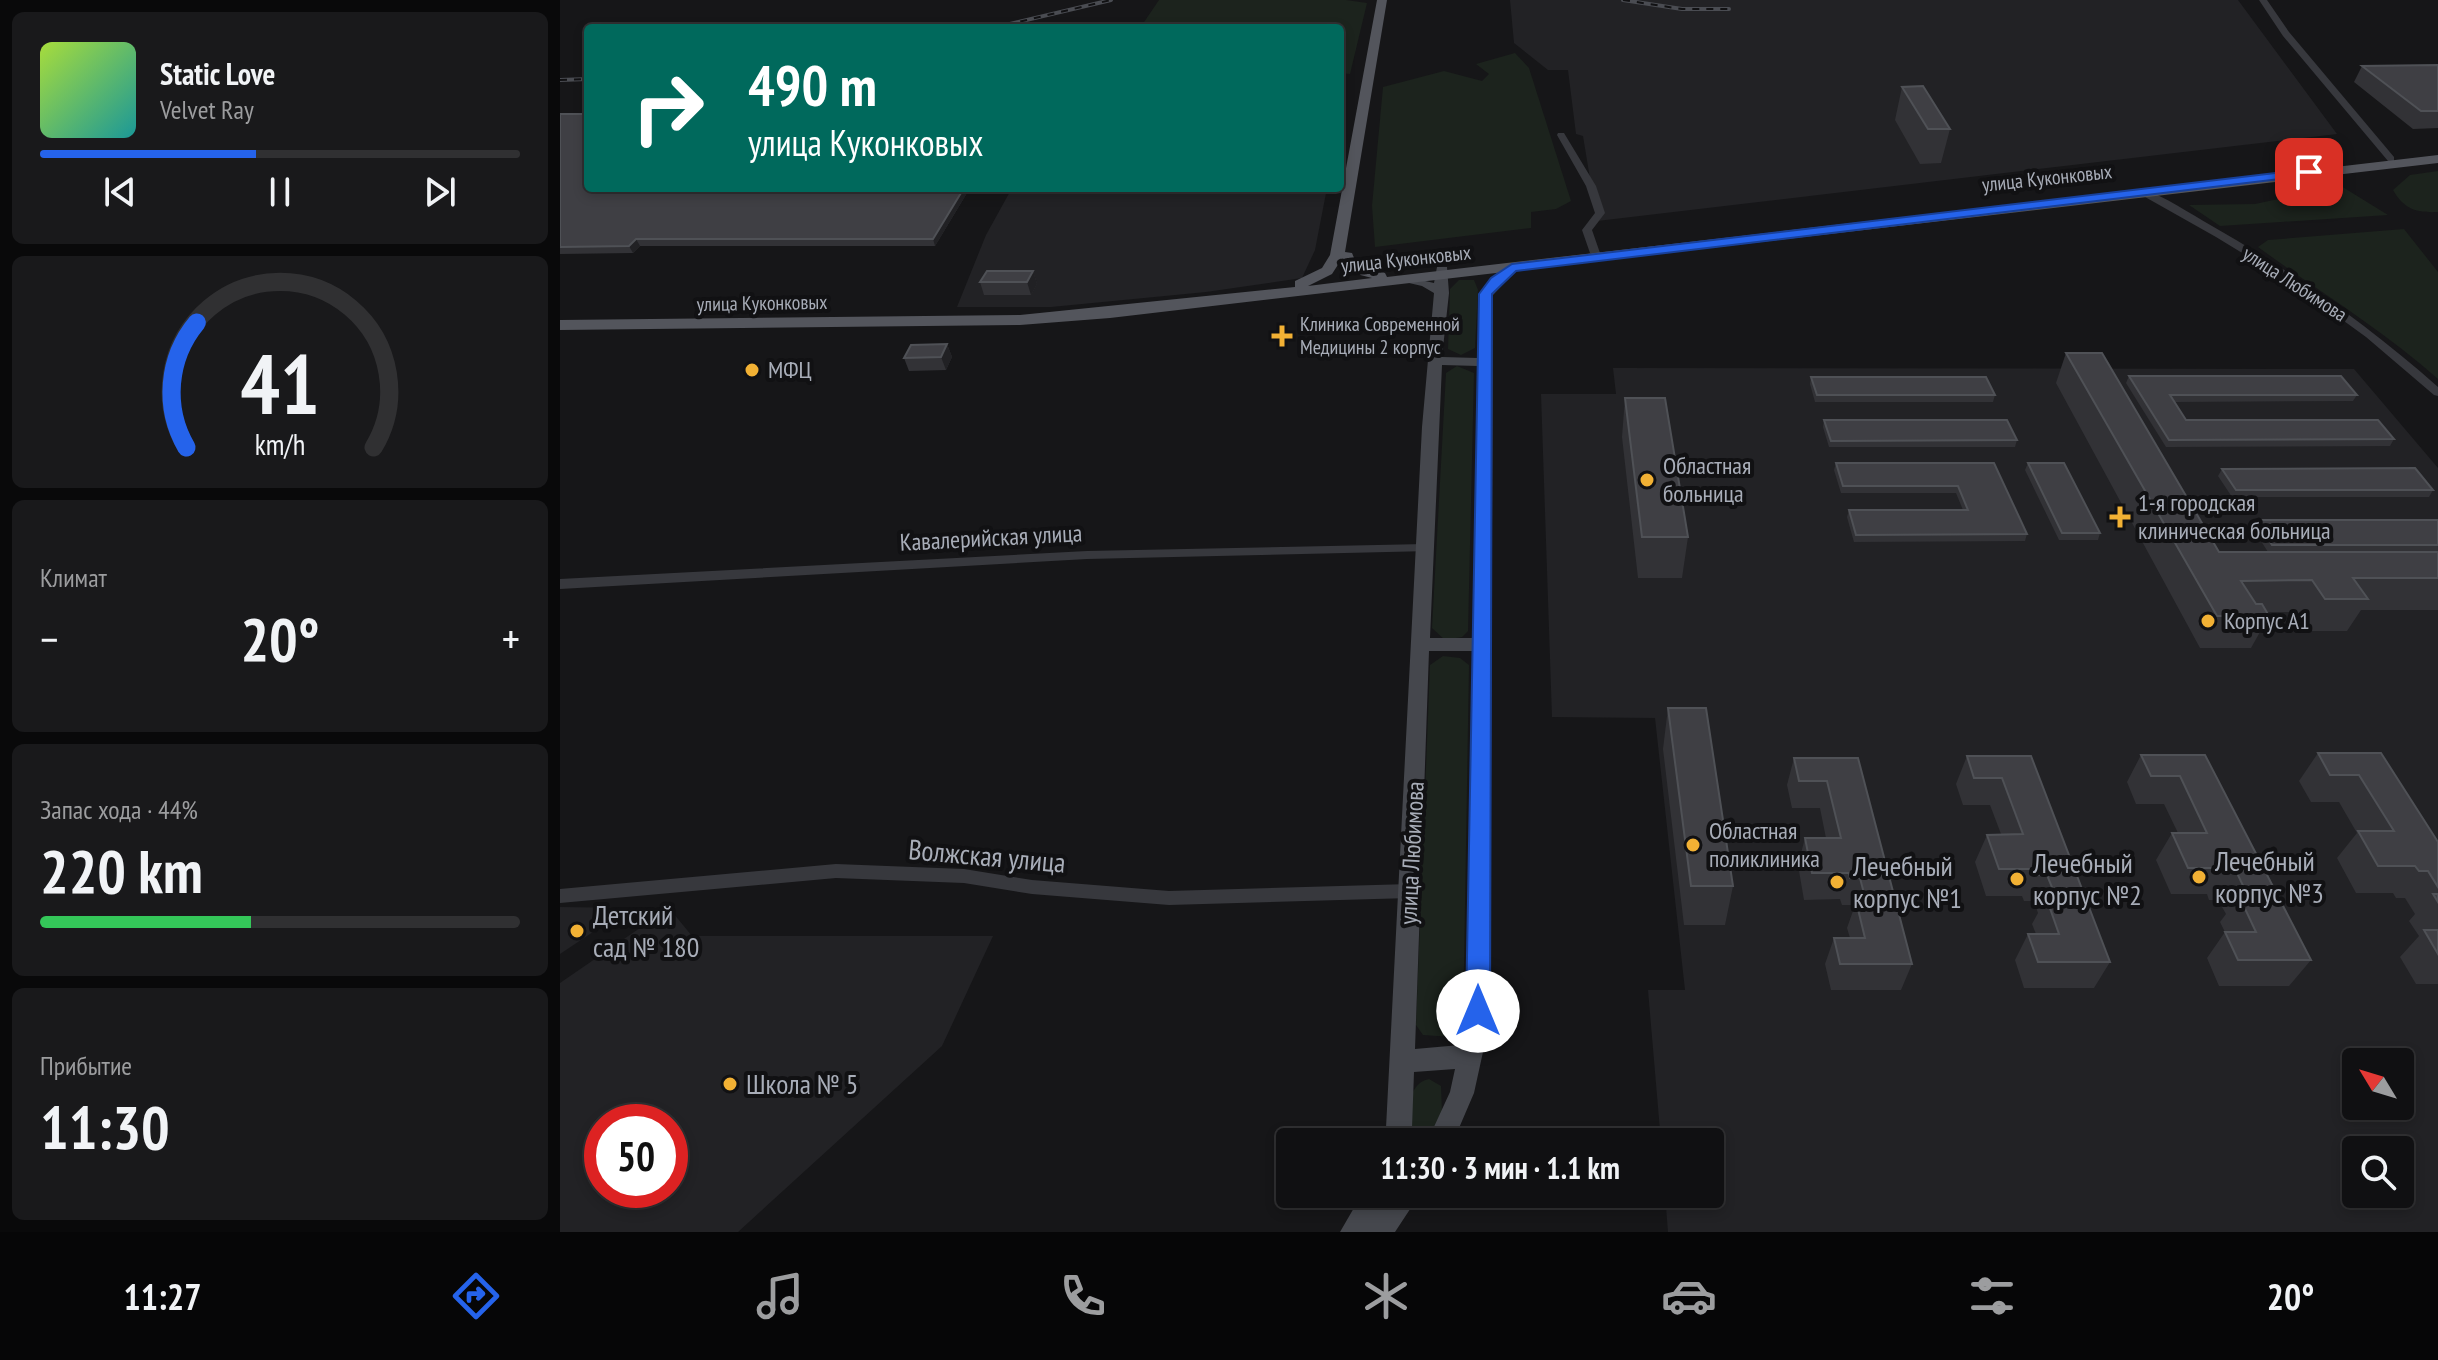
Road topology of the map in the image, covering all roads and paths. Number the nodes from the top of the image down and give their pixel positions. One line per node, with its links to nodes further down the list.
1 (1385, 0): 8 (main road)
2 (2263, 0): 5 (street)
3 (1561, 135): 7 (street)
4 (2438, 157): 5 (main road, улица Куконковых)
5 (2393, 160): 6 (main road, улица Куконковых)
6 (2138, 190): 7 (main road, улица Куконковых); 9 (main road, улица Куконковых); 19 (street, улица Любимова)
7 (1595, 253): 10 (main road, улица Куконковых)
8 (1342, 256): 11 (main road); 12 (main road); 13 (main road)
9 (1512, 268): 10 (main road, улица Куконковых); 18 (main road)
10 (1442, 273): 11 (main road, улица Куконковых); 14 (main road, улица Любимова)
11 (1389, 280): 12 (main road); 14 (main road)
12 (1334, 285): 13 (main road, улица Куконковых); 16 (main road, улица Куконковых)
13 (1293, 287): 15 (main road, улица Куконковых)
14 (1442, 293): 17 (main road, улица Любимова)
15 (560, 318)
16 (560, 325)
17 (1436, 361): 18 (main road); 20 (main road, улица Любимова)
18 (1485, 362): 22 (main road)
19 (2438, 393)
20 (1425, 548): 21 (street, Кавалерийская улица); 23 (main road, улица Любимова)
21 (560, 584)
22 (1483, 644): 23 (main road); 26 (main road)
23 (1420, 645): 24 (main road, улица Любимова)
24 (1410, 891): 25 (street, Волжская улица); 27 (main road, улица Любимова)
25 (560, 896)
26 (1472, 1056): 27 (main road); 29 (main road)
27 (1402, 1061): 28 (main road, улица Любимова)
28 (1399, 1128)
29 (1446, 1128)
30 (1370, 1208): 32 (main road)
31 (1397, 1208): 33 (main road)
32 (1353, 1232)
33 (1379, 1232)

